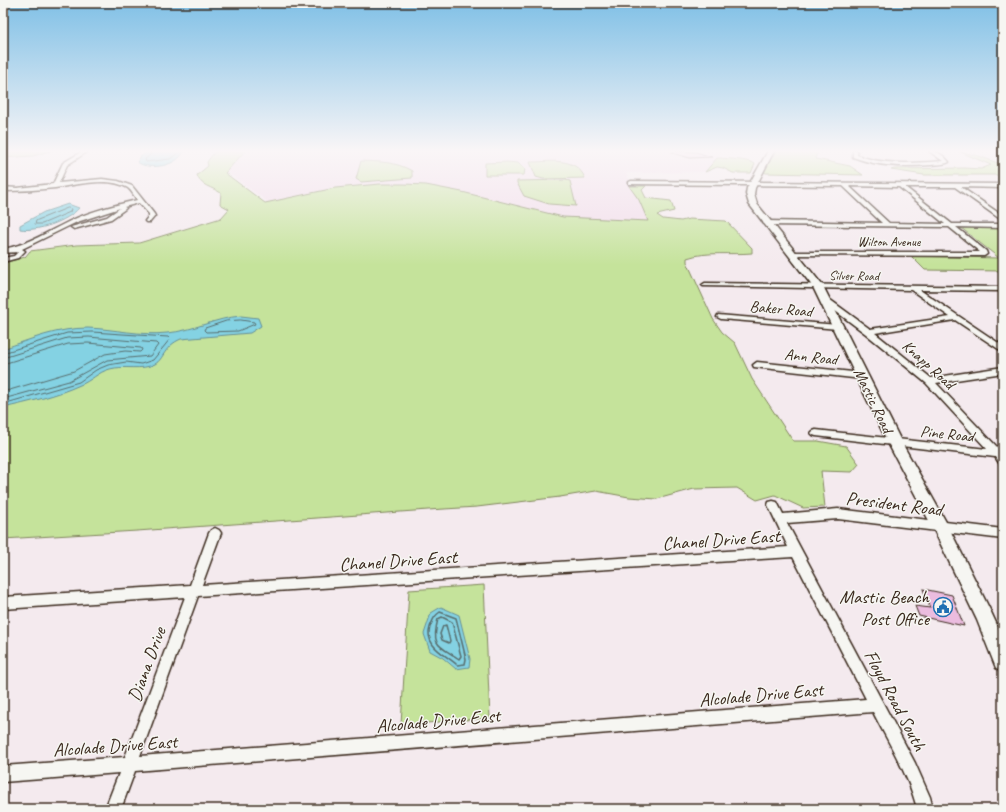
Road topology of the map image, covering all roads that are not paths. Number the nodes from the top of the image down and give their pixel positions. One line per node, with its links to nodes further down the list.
1 (3, 189): 2 (street)
2 (28, 189)
3 (131, 189): 8 (street)
4 (752, 189): 12 (main road, Mastic Road)
5 (849, 189): 13 (street)
6 (905, 189): 14 (street)
7 (960, 189): 10 (street)
8 (141, 202): 9 (street); 9 (street); 11 (street)
9 (112, 210): 17 (street); 17 (street)
10 (1003, 219)
11 (148, 221)
12 (766, 223): 13 (street); 19 (main road, Mastic Road)
13 (888, 225): 14 (street)
14 (953, 225): 15 (street); 19 (street, Wilson Avenue)
15 (1003, 226)
16 (4, 243): 17 (street)
17 (17, 250): 18 (street); 20 (street)
18 (3, 251)
19 (792, 253): 22 (main road, Mastic Road)
20 (3, 260)
21 (705, 285): 22 (street, Silver Road)
22 (818, 286): 23 (street, Silver Road); 25 (main road, Mastic Road)
23 (913, 288): 24 (street, Silver Road); 27 (street)
24 (1003, 289)
25 (826, 301): 28 (main road, Mastic Road); 29 (street, Knapp Road)
26 (721, 317): 28 (street, Baker Road)
27 (955, 318): 29 (street); 30 (street)
28 (838, 327): 33 (main road, Mastic Road)
29 (868, 332): 34 (street, Knapp Road)
30 (1003, 350)
31 (757, 365): 33 (street, Ann Road)
32 (1003, 370): 34 (street)
33 (862, 376): 36 (main road, Mastic Road)
34 (929, 381): 37 (street, Knapp Road)
35 (816, 433): 36 (street, Pine Road)
36 (895, 443): 37 (street, Pine Road); 40 (main road, Mastic Road)
37 (1001, 455)
38 (773, 505): 39 (street, Floyd Road South)
39 (780, 519): 40 (street, President Road); 43 (street, Floyd Road South)
40 (940, 527): 42 (street, President Road); 46 (main road, Mastic Road)
41 (215, 532): 44 (street, Diana Drive)
42 (1003, 534)
43 (796, 552): 44 (street, Chanel Drive East); 47 (street, Floyd Road South)
44 (194, 591): 45 (street, Chanel Drive East); 48 (street, Diana Drive)
45 (3, 603)
46 (1003, 661)
47 (877, 705): 48 (street, Alcolade Drive East); 51 (street, Floyd Road South)
48 (129, 764): 49 (street, Alcolade Drive East); 50 (street, Diana Drive)
49 (3, 774)
50 (113, 809)
51 (924, 809)

